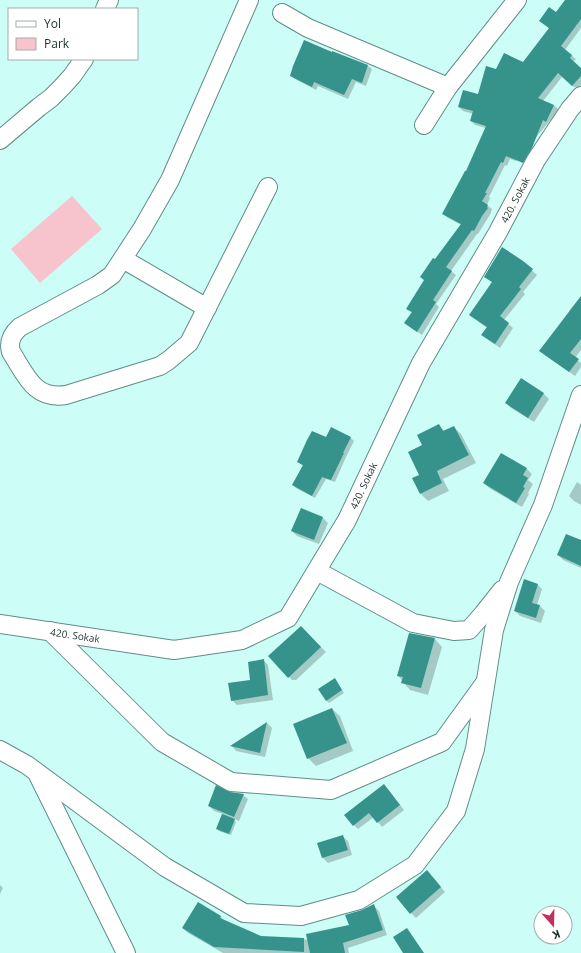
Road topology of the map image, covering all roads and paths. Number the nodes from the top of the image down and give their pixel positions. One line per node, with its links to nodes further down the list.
1 (249, 0): 10 (street)
2 (517, 0): 5 (street)
3 (282, 13): 5 (street)
4 (83, 60): 8 (street)
5 (448, 87): 7 (street)
6 (581, 96): 14 (street, 420. Sokak)
7 (424, 125)
8 (0, 140)
9 (268, 188): 11 (street)
10 (123, 259): 11 (street); 11 (street)
11 (207, 308)
12 (581, 395): 13 (street)
13 (577, 420): 15 (street)
14 (317, 571): 15 (street); 17 (street, 420. Sokak)
15 (508, 582): 18 (street)
16 (0, 624): 17 (street, 420. Sokak)
17 (50, 632): 18 (street)
18 (486, 681): 20 (street)
19 (0, 750): 20 (street)
20 (36, 771): 21 (street)
21 (126, 953)

